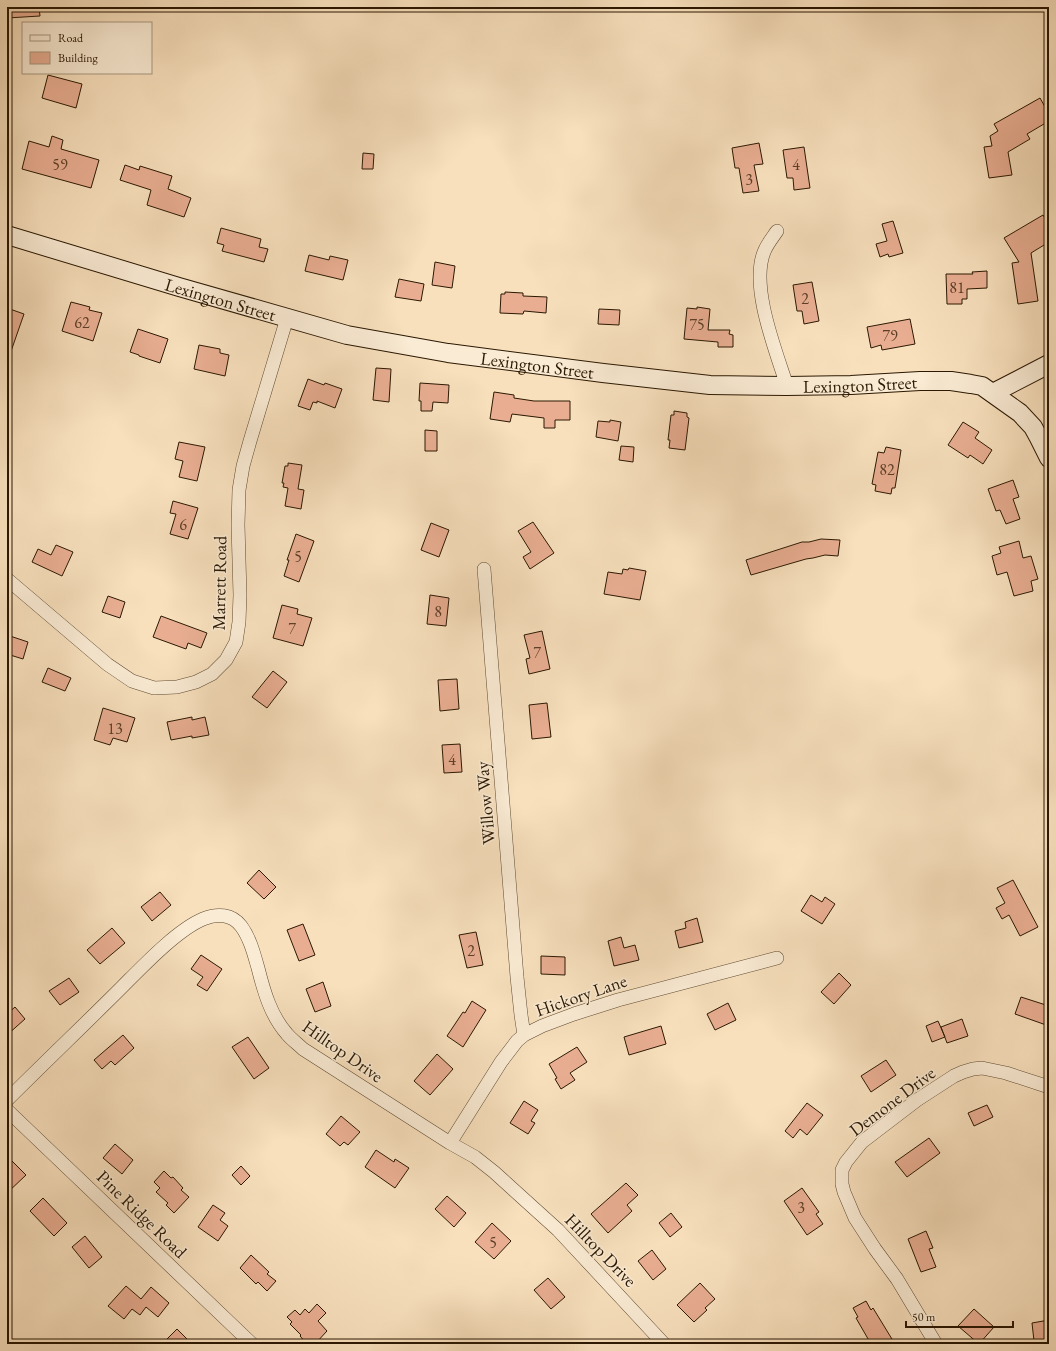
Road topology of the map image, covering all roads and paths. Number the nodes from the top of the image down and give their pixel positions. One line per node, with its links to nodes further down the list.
1 (777, 231): 5 (street)
2 (7, 235): 3 (street, Lexington Street)
3 (287, 318): 5 (street, Lexington Street); 9 (street, Marrett Road)
4 (1049, 364): 6 (street)
5 (787, 386): 6 (street, Lexington Street)
6 (992, 393): 7 (street, Lexington Street)
7 (1049, 458)
8 (484, 569): 11 (street, Willow Way)
9 (7, 579)
10 (777, 958): 11 (street, Hickory Lane)
11 (524, 1035): 15 (street, Hickory Lane)
12 (1049, 1087): 18 (street, Demone Drive)
13 (7, 1100): 15 (street, Hilltop Drive)
14 (7, 1110): 16 (street, Pine Ridge Road)
15 (450, 1143): 17 (street, Hilltop Drive)
16 (252, 1344)
17 (664, 1344)
18 (936, 1344)

